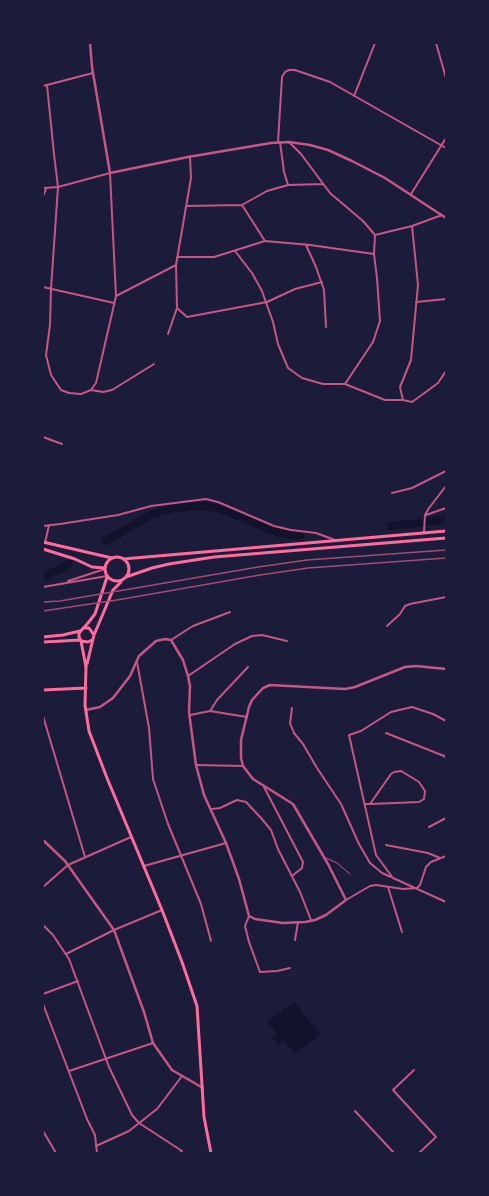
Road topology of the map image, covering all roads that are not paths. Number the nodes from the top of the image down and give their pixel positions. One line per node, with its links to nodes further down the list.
1 (90, 43): 4 (street)
2 (376, 43): 8 (street)
3 (436, 43): 5 (street)
4 (93, 73): 6 (street); 15 (street)
5 (446, 78)
6 (47, 85): 7 (street); 18 (street)
7 (43, 86)
8 (354, 96): 10 (street); 12 (street)
9 (446, 138): 12 (street)
10 (279, 142): 11 (street); 14 (street); 17 (street)
11 (289, 142): 16 (street); 20 (street)
12 (441, 145): 13 (street); 20 (street)
13 (446, 148)
14 (190, 157): 15 (street); 23 (street)
15 (110, 173): 18 (street); 37 (street)
16 (323, 184): 17 (street); 27 (street)
17 (288, 185): 22 (street)
18 (58, 187): 19 (street); 36 (street)
19 (44, 188): 21 (street)
20 (411, 194): 24 (street)
21 (43, 196)
22 (242, 205): 23 (street); 28 (street)
23 (186, 206): 32 (street)
24 (442, 215): 25 (street); 26 (street)
25 (446, 218)
26 (412, 226): 27 (street); 40 (street)
27 (375, 235): 31 (street)
28 (265, 241): 29 (street); 30 (street)
29 (306, 245): 31 (street); 34 (street)
30 (235, 251): 32 (street); 39 (street)
31 (374, 254): 48 (street)
32 (176, 257): 33 (street)
33 (176, 266): 37 (street); 42 (street)
34 (322, 282): 39 (street); 43 (street)
35 (43, 287): 36 (street)
36 (51, 289): 41 (street); 45 (street)
37 (116, 296): 41 (street)
38 (446, 299): 40 (street)
39 (267, 302): 42 (street); 48 (street)
40 (416, 302): 50 (street)
41 (114, 303): 49 (street)
42 (177, 308): 44 (street)
43 (326, 327)
44 (168, 334)
45 (45, 355): 49 (street)
46 (154, 364): 49 (street)
47 (446, 371): 50 (street)
48 (345, 384): 50 (street)
49 (91, 390)
50 (403, 400)
51 (43, 437): 52 (street)
52 (62, 444)
53 (446, 471): 55 (street)
54 (446, 486): 57 (street)
55 (392, 493)
56 (446, 508): 57 (street)
57 (425, 517): 61 (street)
58 (49, 525): 59 (street); 63 (street); 64 (street)
59 (43, 526)
60 (446, 531): 61 (main road)
61 (424, 533): 63 (main road)
62 (446, 538): 70 (main road)
63 (336, 540): 67 (main road)
64 (44, 542): 66 (main road)
65 (43, 549): 68 (main road)
66 (112, 558): 67 (main road); 68 (main road)
67 (123, 559): 70 (main road)
68 (105, 568): 69 (main road); 71 (street)
69 (107, 576): 70 (main road); 71 (street); 76 (main road)
70 (125, 578): 77 (main road)
71 (59, 584): 72 (street)
72 (43, 587)
73 (446, 597): 75 (street)
74 (230, 612): 79 (street)
75 (387, 626)
76 (81, 630): 77 (main road); 78 (main road); 80 (main road)
77 (93, 636): 80 (main road); 84 (main road)
78 (43, 637)
79 (171, 640): 83 (street); 87 (street)
80 (81, 641): 82 (main road); 84 (main road)
81 (287, 641): 87 (street)
82 (43, 642)
83 (136, 662): 91 (street); 111 (street)
84 (86, 667): 88 (main road)
85 (248, 667): 92 (street)
86 (446, 669): 95 (street)
87 (188, 676): 93 (street)
88 (86, 688): 89 (main road); 91 (main road)
89 (43, 690)
90 (292, 708): 120 (street)
91 (86, 710): 107 (main road)
92 (210, 711): 93 (street); 95 (street)
93 (190, 715): 99 (street)
94 (43, 716): 113 (street)
95 (247, 717): 100 (street)
96 (446, 721): 102 (street)
97 (386, 733): 98 (street)
98 (446, 758)
99 (196, 765): 100 (street); 104 (street)
100 (243, 766): 101 (street)
101 (264, 786): 114 (street); 119 (street)
102 (364, 804): 103 (street); 120 (street)
103 (370, 804): 103 (street)
104 (212, 809): 109 (street); 119 (street)
105 (446, 818): 106 (street)
106 (429, 827)
107 (131, 837): 113 (street); 117 (main road)
108 (43, 840): 116 (street)
109 (226, 843): 111 (street); 127 (street)
110 (386, 845): 115 (street)
111 (182, 855): 117 (street); 134 (street)
112 (446, 856): 115 (street)
113 (85, 857): 116 (street)
114 (324, 858): 118 (lane); 124 (street)
115 (442, 858): 123 (street)
116 (68, 865): 122 (street); 131 (street)
117 (143, 866): 126 (main road)
118 (350, 874)
119 (292, 876): 128 (street)
120 (393, 878): 123 (street)
121 (388, 886): 123 (street); 124 (street); 132 (street)
122 (43, 887)
123 (417, 888): 125 (street)
124 (346, 900): 128 (street)
125 (446, 902)
126 (162, 910): 131 (street); 145 (main road)
127 (248, 916): 129 (street); 136 (street)
128 (311, 921): 129 (street)
129 (298, 922): 133 (street)
130 (43, 925): 135 (street)
131 (114, 930): 135 (street); 140 (street)
132 (402, 932)
133 (295, 940)
134 (211, 941)
135 (66, 954): 137 (street)
136 (290, 968)
137 (78, 981): 138 (street); 141 (street)
138 (43, 994)
139 (43, 1004): 143 (street)
140 (153, 1043): 141 (street); 144 (street)
141 (106, 1059): 143 (street); 147 (street)
142 (414, 1070): 155 (street)
143 (69, 1071): 149 (street)
144 (182, 1076): 145 (street); 147 (street)
145 (203, 1088): 153 (main road)
146 (355, 1111): 154 (street)
147 (139, 1123): 149 (street); 152 (street)
148 (43, 1132): 150 (street)
149 (96, 1146): 151 (street)
150 (56, 1153)
151 (97, 1153)
152 (180, 1153)
153 (211, 1153)
154 (394, 1153)
155 (419, 1153)

